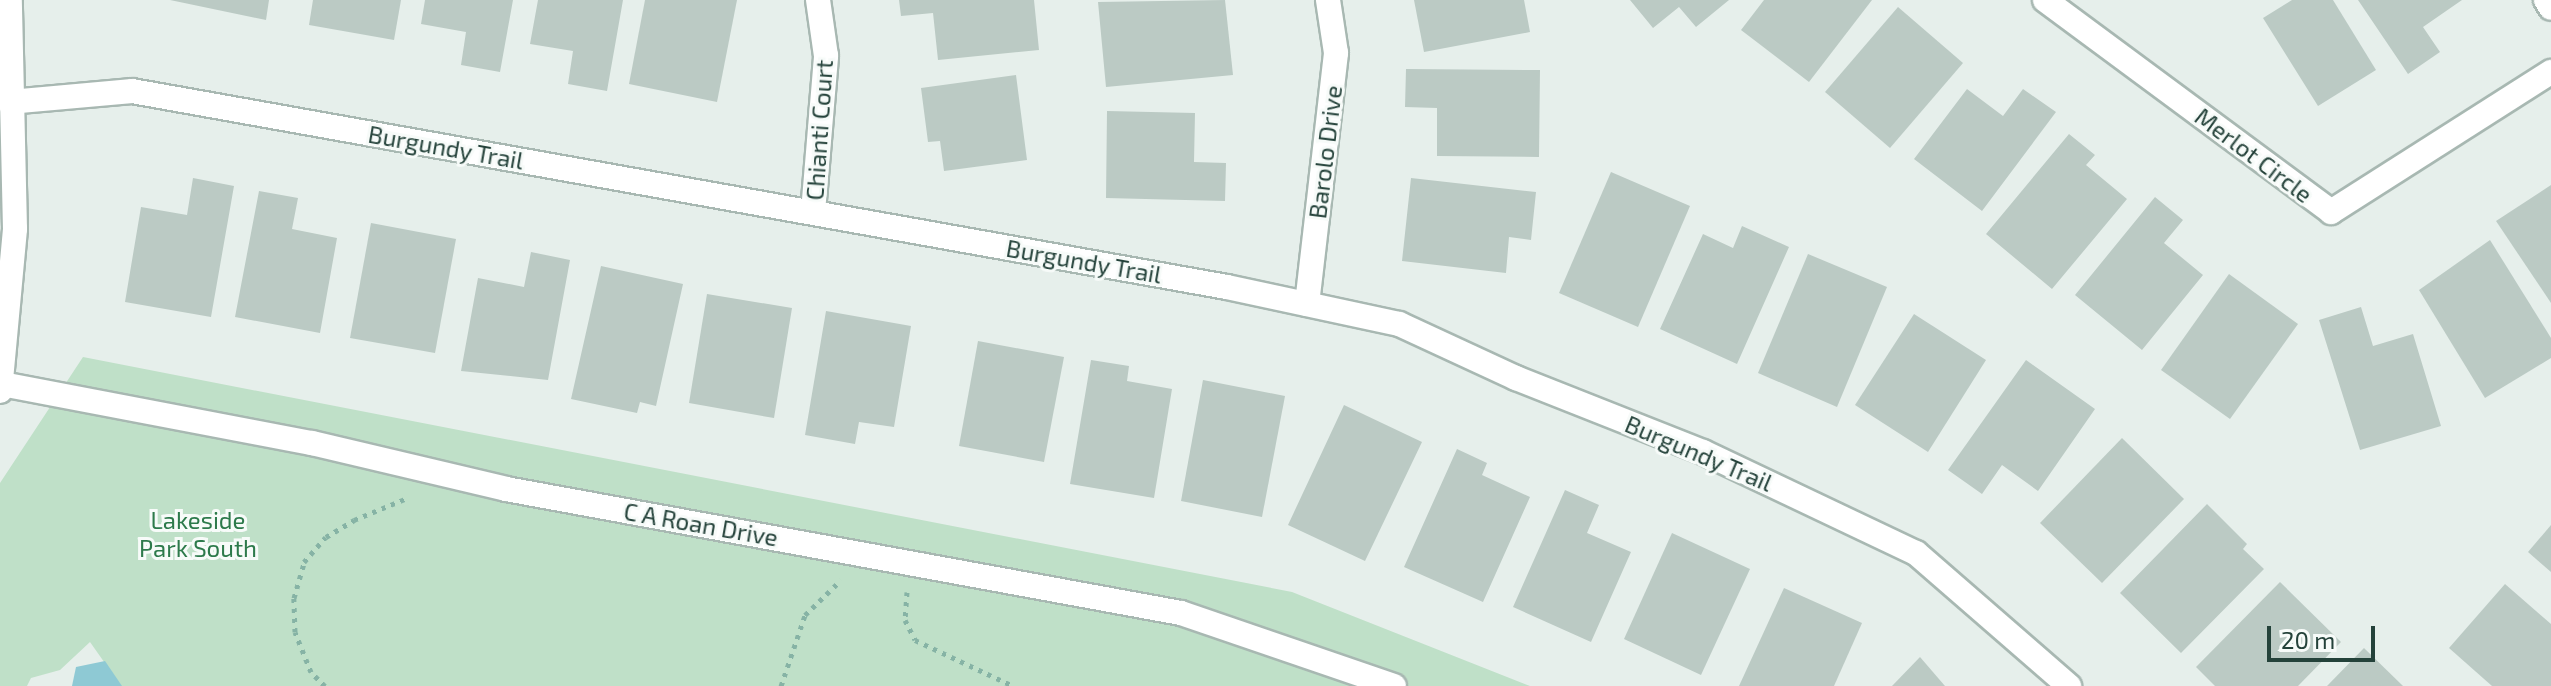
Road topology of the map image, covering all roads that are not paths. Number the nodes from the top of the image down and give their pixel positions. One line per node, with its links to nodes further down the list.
1 (10, 0): 8 (street)
2 (818, 0): 9 (street, Chianti Court)
3 (1328, 0): 10 (street, Barolo Drive)
4 (2045, 0): 7 (street, Merlot Circle)
5 (2546, 0): 6 (street)
6 (2551, 8)
7 (2551, 72)
8 (9, 102): 9 (street, Burgundy Trail); 11 (street)
9 (813, 212): 10 (street, Burgundy Trail)
10 (1307, 304): 13 (street, Burgundy Trail)
11 (1, 388): 12 (street, C A Roan Drive)
12 (1394, 686)
13 (2069, 686)

